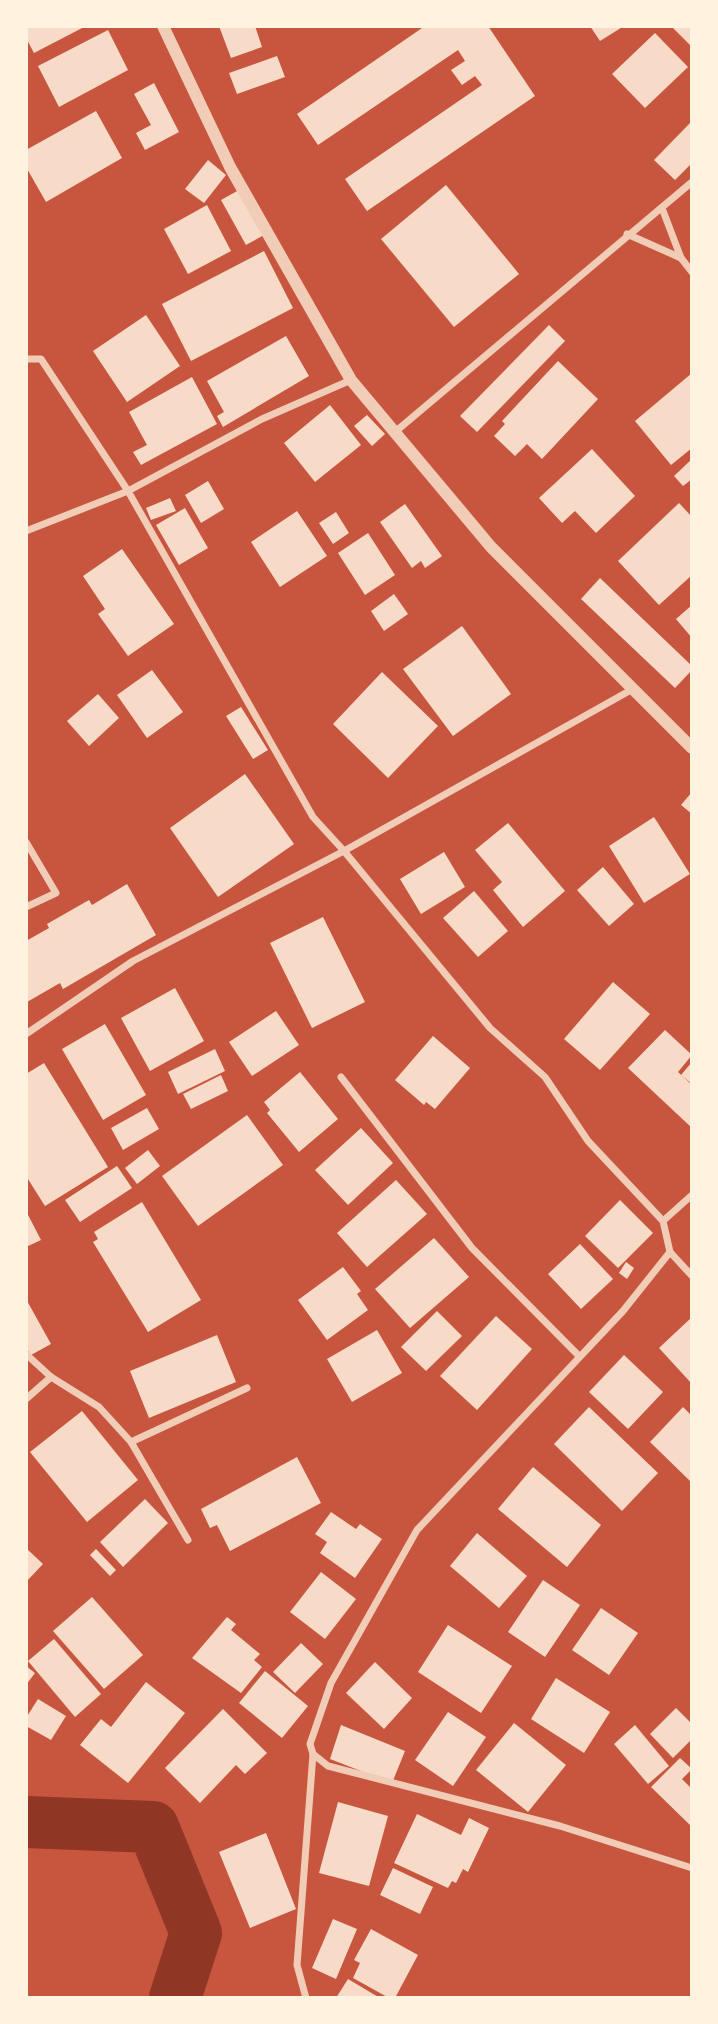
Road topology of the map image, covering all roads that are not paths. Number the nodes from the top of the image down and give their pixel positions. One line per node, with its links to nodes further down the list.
1 (163, 26): 8 (street)
2 (692, 182): 3 (street)
3 (662, 208): 4 (street); 5 (street)
4 (626, 234): 5 (street); 9 (street)
5 (681, 258): 6 (street)
6 (692, 272)
7 (26, 359): 10 (street)
8 (351, 380): 9 (street); 10 (street)
9 (395, 432): 12 (street)
10 (128, 491): 11 (street); 15 (street)
11 (26, 531)
12 (631, 690): 13 (street); 15 (street)
13 (692, 748)
14 (26, 842): 16 (street)
15 (344, 851): 17 (street); 20 (street)
16 (26, 907)
17 (26, 1034)
18 (341, 1077): 24 (street)
19 (692, 1195): 20 (street)
20 (663, 1221): 21 (street)
21 (670, 1252): 22 (street); 24 (street)
22 (692, 1276)
23 (26, 1354): 25 (street)
24 (579, 1356): 30 (street)
25 (51, 1377): 27 (street); 28 (street)
26 (247, 1388): 28 (street)
27 (26, 1399)
28 (131, 1442): 29 (street)
29 (188, 1541)
30 (313, 1754): 31 (street); 32 (street)
31 (692, 1868)
32 (306, 1998)

